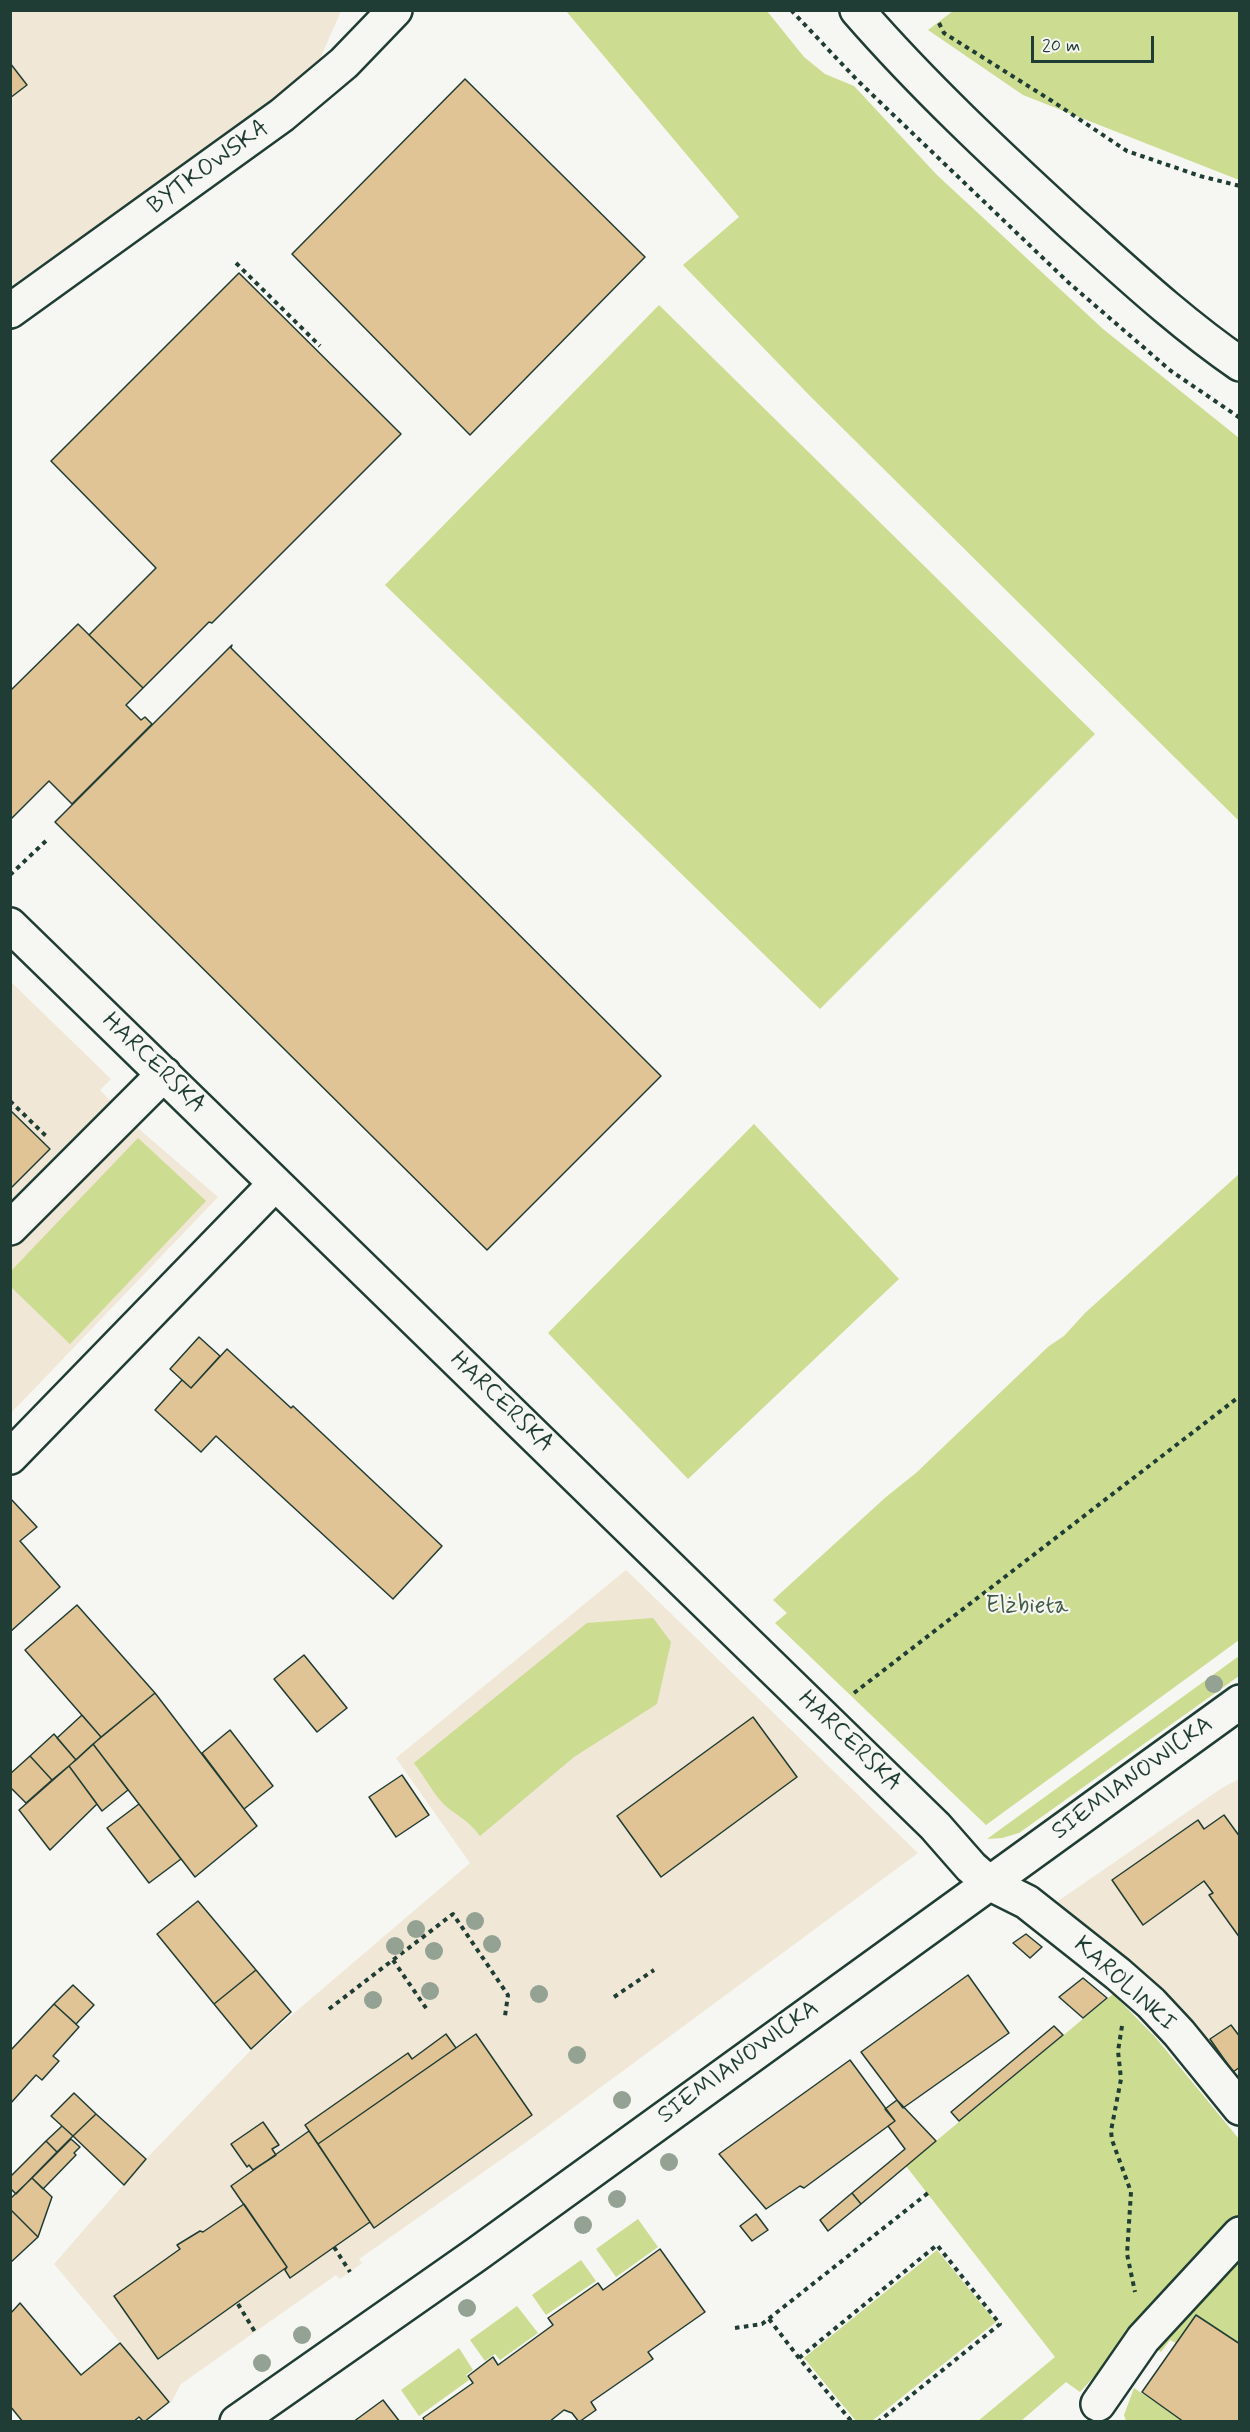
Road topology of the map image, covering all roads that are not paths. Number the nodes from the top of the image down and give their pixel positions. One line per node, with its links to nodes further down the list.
1 (395, 10): 3 (street, BYTKOWSKA)
2 (857, 10): 4 (street)
3 (10, 311)
4 (1239, 364)
5 (10, 925): 6 (street, HARCERSKA)
6 (164, 1074): 7 (street, HARCERSKA); 8 (street)
7 (275, 1184): 9 (street); 11 (street, HARCERSKA)
8 (10, 1228)
9 (10, 1457)
10 (1239, 1702): 11 (street, SIEMIANOWICKA)
11 (989, 1883): 12 (street, KAROLINKI); 15 (street, SIEMIANOWICKA)
12 (1239, 2108)
13 (1239, 2234): 14 (street)
14 (1098, 2404)
15 (237, 2421)

